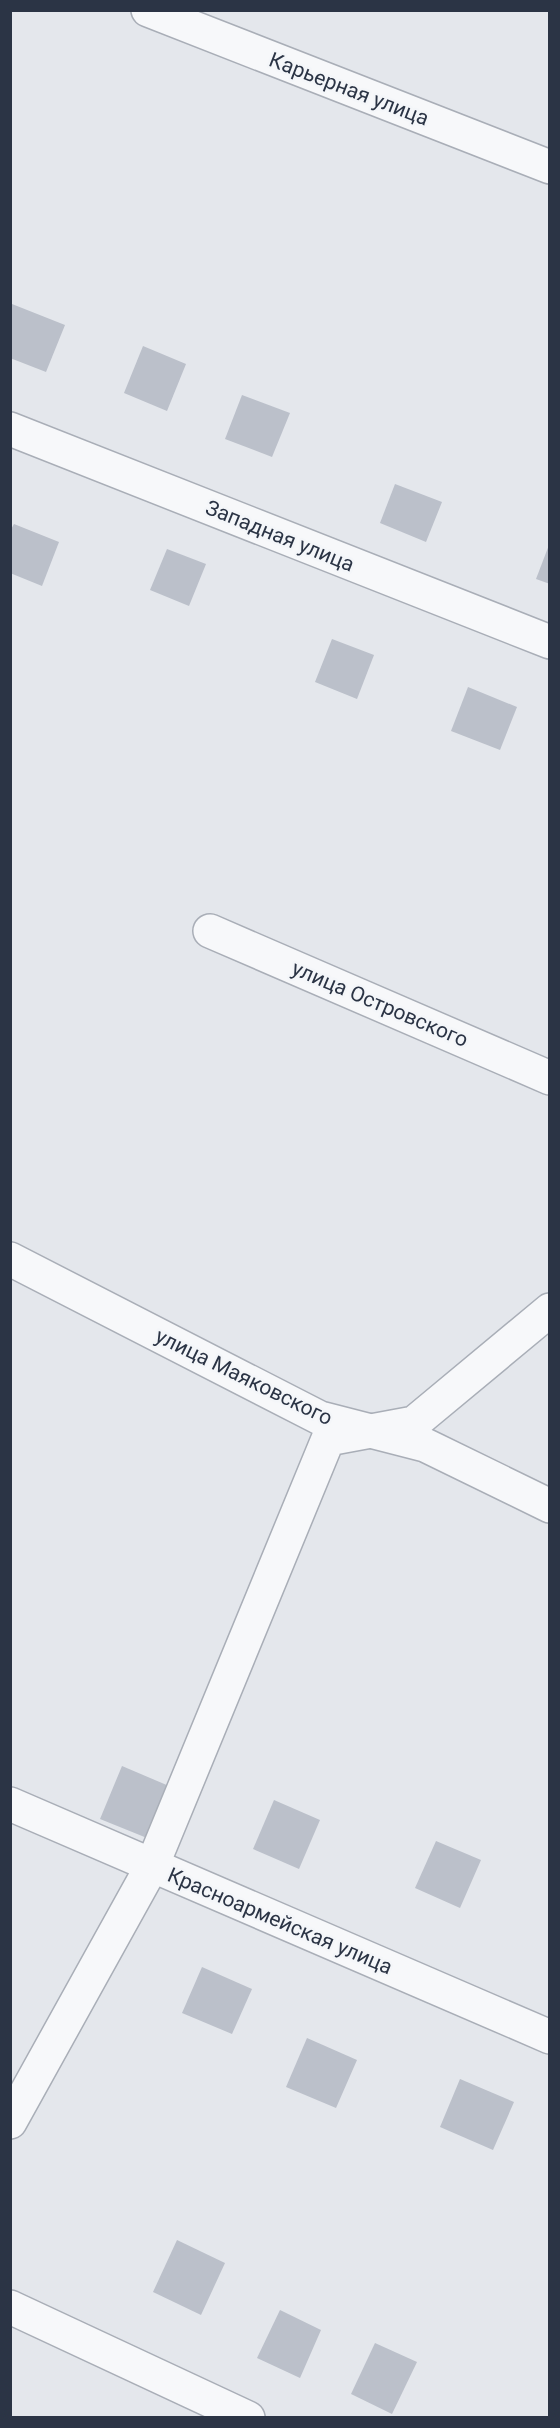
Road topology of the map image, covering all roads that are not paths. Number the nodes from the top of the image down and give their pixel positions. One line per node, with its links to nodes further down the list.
1 (148, 10): 2 (street, Карьерная улица)
2 (549, 167)
3 (10, 429): 4 (street, Западная улица)
4 (549, 642)
5 (210, 931): 6 (street, улица Островского)
6 (549, 1078)
7 (10, 1259): 9 (street, улица Маяковского)
8 (549, 1310): 9 (street)
9 (372, 1431): 10 (street, улица Маяковского); 12 (street)
10 (549, 1506)
11 (10, 1804): 12 (street, Красноармейская улица)
12 (152, 1866): 13 (street, Красноармейская улица); 14 (street)
13 (549, 2037)
14 (10, 2122)
15 (10, 2307): 16 (street)
16 (248, 2418)

